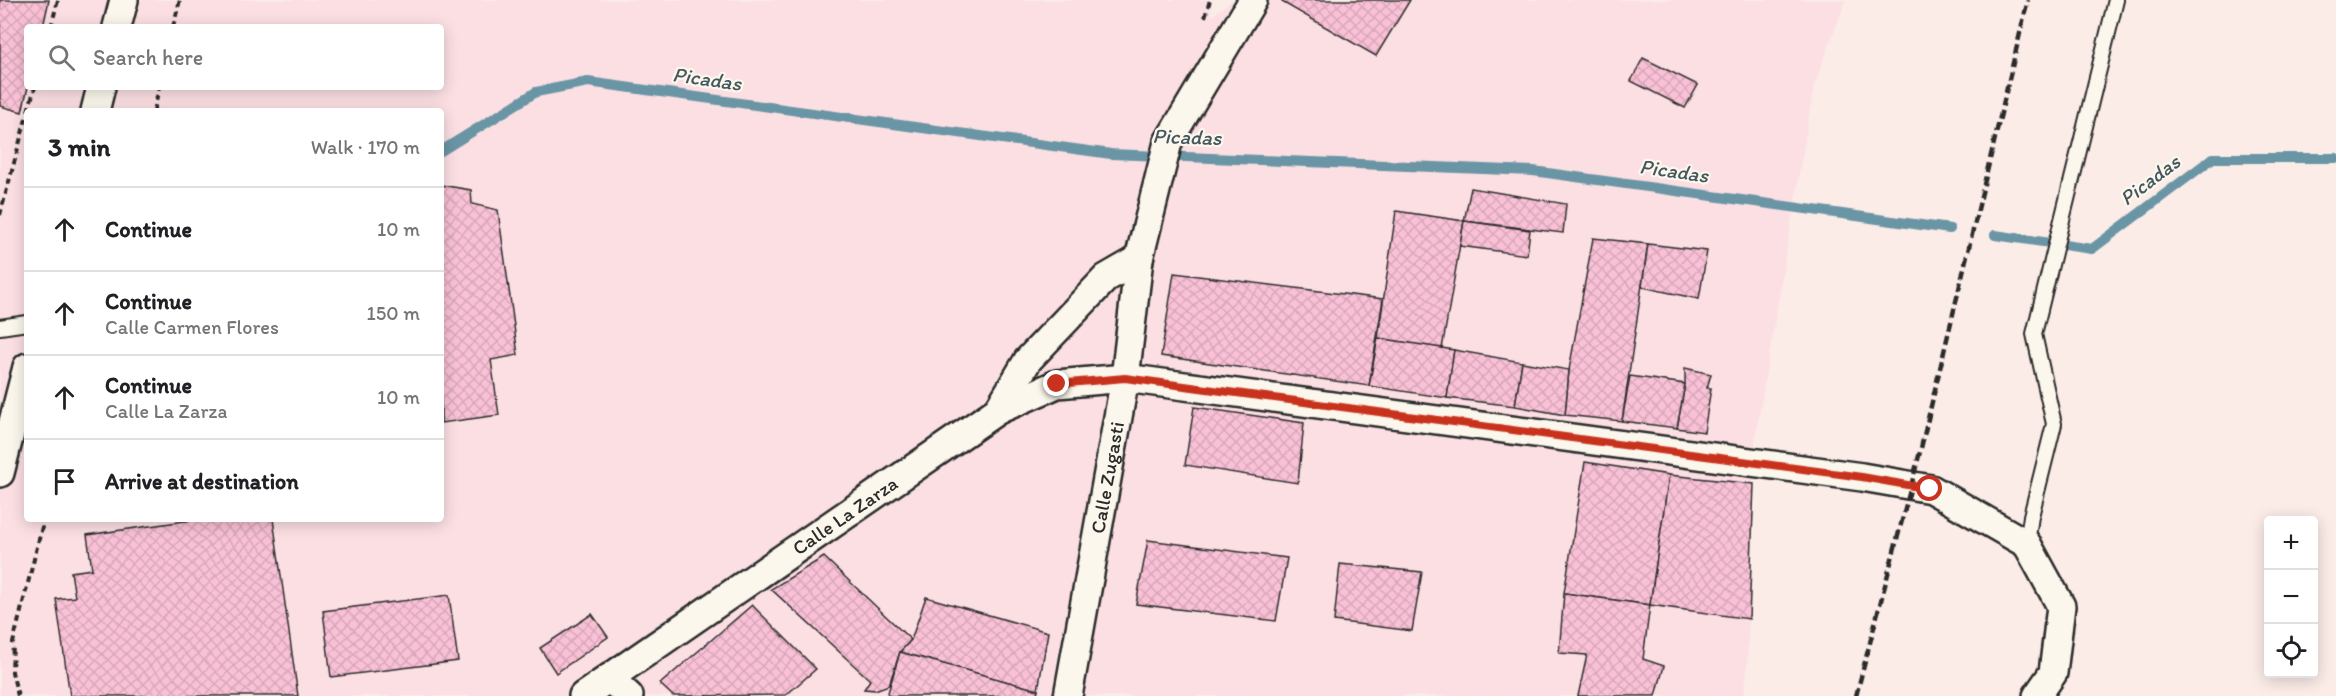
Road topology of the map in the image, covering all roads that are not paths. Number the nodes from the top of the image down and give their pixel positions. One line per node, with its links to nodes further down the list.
1 (124, 0): 4 (street)
2 (1253, 0): 7 (street, Calle Zugasti)
3 (2116, 0): 14 (lane)
4 (118, 24)
5 (101, 90): 6 (street)
6 (96, 108)
7 (1139, 259): 10 (street, Calle Zugasti); 12 (street)
8 (24, 323): 9 (lane)
9 (0, 327)
10 (1125, 378): 12 (street, Calle La Zarza); 14 (street, Calle La Zarza); 18 (street, Calle Zugasti)
11 (24, 379): 13 (street)
12 (998, 410): 15 (street, Calle La Zarza)
13 (0, 473)
14 (2027, 544): 19 (street)
15 (609, 678): 16 (street, Calle La Zarza); 17 (street)
16 (584, 696)
17 (629, 696)
18 (1068, 696)
19 (2037, 696)

